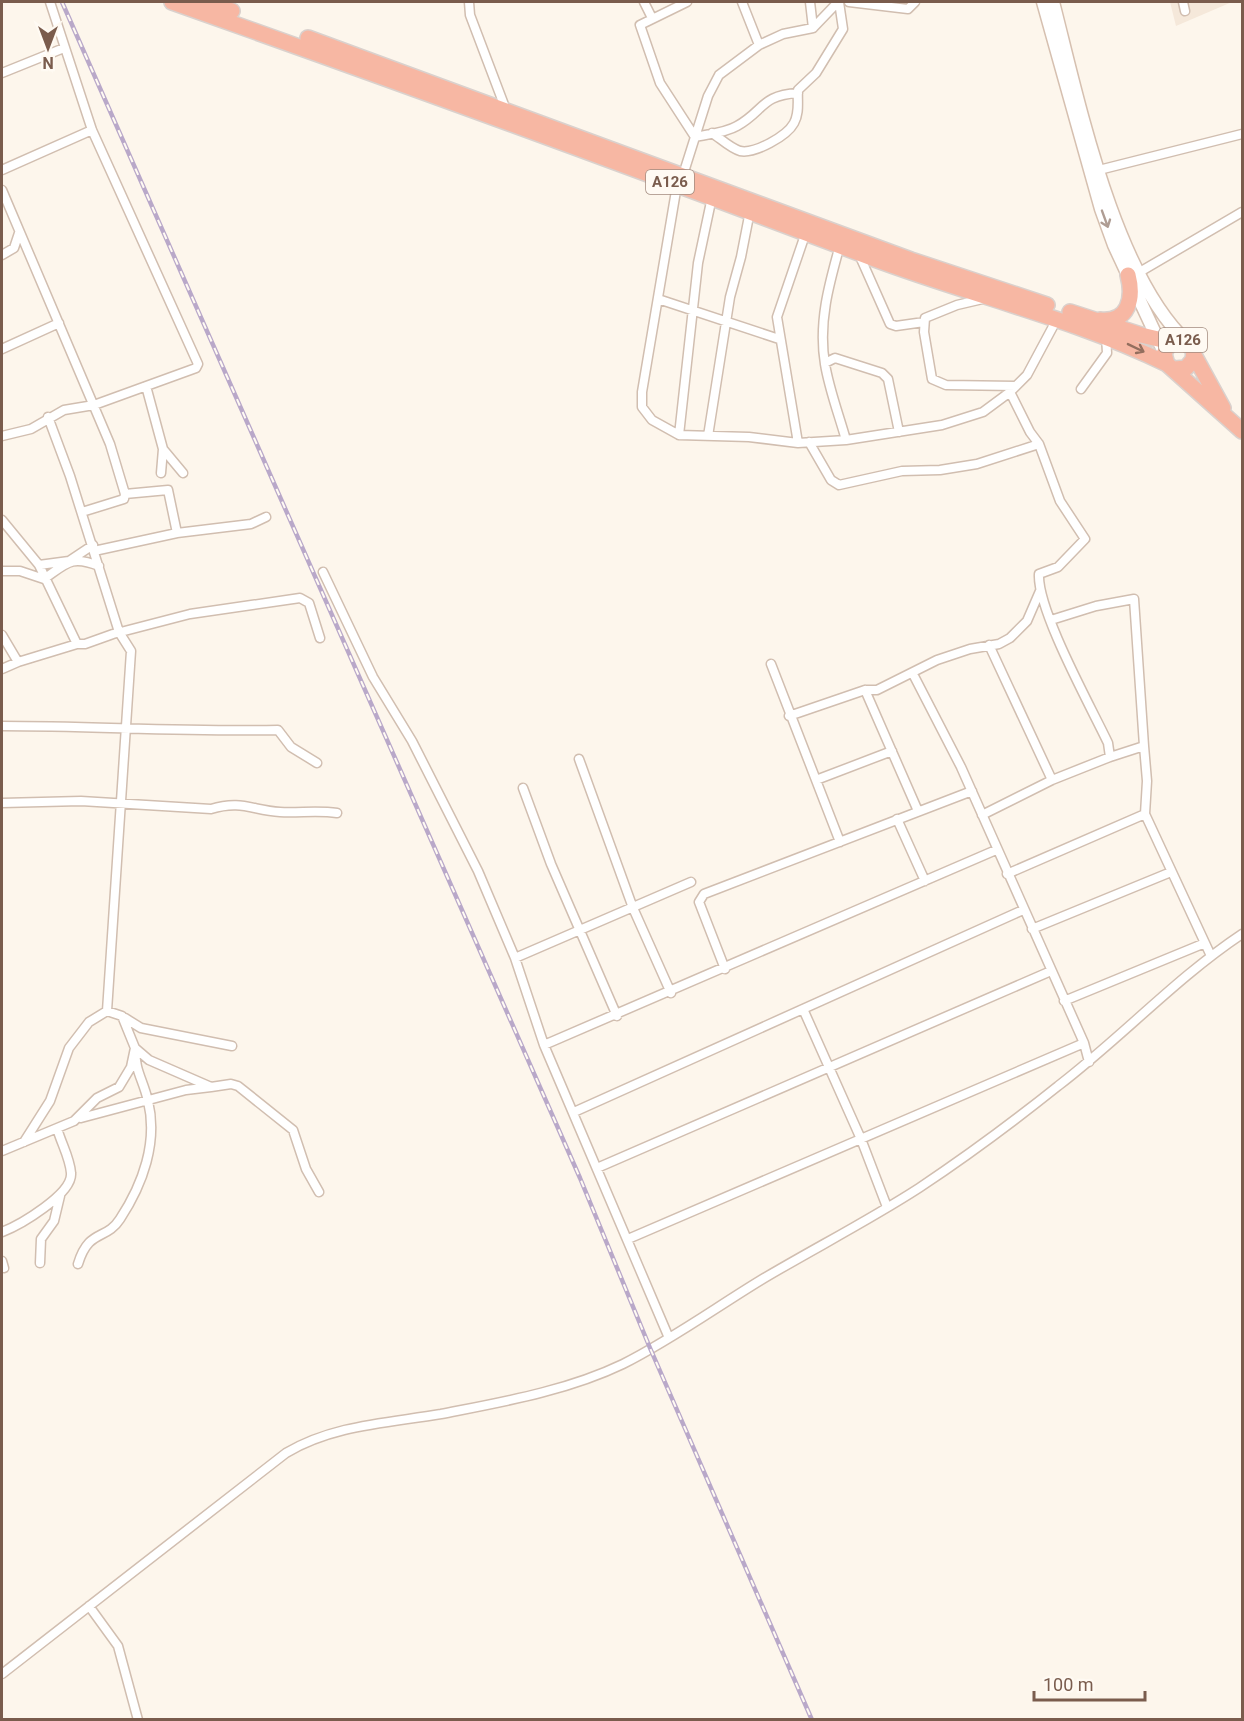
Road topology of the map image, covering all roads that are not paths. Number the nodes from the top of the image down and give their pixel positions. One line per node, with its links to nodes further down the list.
1 (50, 2): 17 (street)
2 (172, 2): 27 (highway, A126)
3 (204, 2): 20 (highway, A126)
4 (469, 2): 20 (street)
5 (644, 2): 14 (street)
6 (687, 2): 14 (street)
7 (742, 2): 16 (street)
8 (810, 2): 15 (street)
9 (838, 2): 15 (street); 19 (street)
10 (849, 2): 11 (street)
11 (915, 2)
12 (1043, 2): 37 (main road, one-way to 37)
13 (1053, 2): 26 (main road)
14 (651, 18): 24 (street)
15 (813, 28): 16 (street)
16 (759, 45): 24 (street)
17 (64, 48): 18 (street); 21 (street)
18 (2, 73)
19 (798, 93): 22 (street); 22 (street)
20 (506, 110): 27 (highway, A126)
21 (92, 130): 25 (street); 52 (street)
22 (712, 133): 24 (street)
23 (1242, 134): 26 (street)
24 (695, 137): 27 (street)
25 (2, 170)
26 (1099, 170): 37 (main road)
27 (680, 180): 29 (highway, A126); 39 (street); 41 (highway, A126)
28 (2, 190): 33 (street)
29 (712, 197): 30 (highway, A126); 40 (street)
30 (750, 211): 32 (highway, A126); 43 (street)
31 (1242, 212): 37 (street)
32 (806, 232): 34 (highway, A126); 47 (street)
33 (19, 233): 36 (street); 45 (street)
34 (840, 245): 35 (highway, A126); 51 (street)
35 (858, 252): 38 (highway, A126); 44 (street)
36 (2, 255)
37 (1133, 274): 41 (highway); 49 (main road); 50 (main road)
38 (990, 298): 42 (highway, A126); 44 (street)
39 (658, 299): 40 (street); 60 (street)
40 (692, 310): 43 (street); 60 (street)
41 (1085, 317): 50 (highway, A126)
42 (1057, 319): 46 (highway, A126); 53 (street)
43 (728, 322): 47 (street); 62 (street)
44 (924, 322): 53 (street)
45 (59, 323): 48 (street); 55 (street)
46 (1106, 336): 50 (highway, A126, one-way to 50); 54 (street)
47 (779, 339): 65 (street)
48 (2, 349)
49 (1191, 349): 50 (highway, A126); 50 (highway, A126); 56 (highway, A126)
50 (1167, 353): 56 (highway, A126)
51 (825, 363): 59 (street); 63 (street)
52 (146, 386): 55 (street); 67 (street)
53 (1013, 389): 59 (street); 66 (street)
54 (1081, 389)
55 (94, 405): 57 (street); 70 (street)
56 (1228, 416): 58 (highway, A126)
57 (48, 417): 61 (street); 71 (street)
58 (1242, 431)
59 (899, 432): 63 (street)
60 (679, 435): 62 (street)
61 (2, 436)
62 (708, 436): 65 (street)
63 (846, 440): 64 (street)
64 (809, 442): 65 (street); 66 (street)
65 (798, 443)
66 (1039, 444): 82 (street)
67 (163, 449): 68 (street); 69 (street)
68 (161, 473)
69 (183, 473)
70 (125, 494): 71 (street); 74 (street)
71 (82, 512): 75 (street)
72 (266, 517): 74 (street)
73 (2, 520): 77 (street)
74 (177, 533): 75 (street)
75 (93, 548): 76 (street); 78 (street)
76 (69, 561): 77 (street); 78 (street); 81 (street)
77 (39, 565): 81 (street)
78 (99, 566): 84 (street)
79 (2, 571): 81 (street)
80 (322, 572): 126 (street)
81 (44, 579): 87 (street)
82 (1040, 591): 83 (street); 88 (street)
83 (1051, 620): 97 (street); 99 (street)
84 (119, 632): 86 (street); 87 (street); 96 (street)
85 (2, 635): 89 (street)
86 (320, 638)
87 (77, 644): 89 (street)
88 (989, 645): 92 (street); 103 (street)
89 (18, 662): 91 (street)
90 (771, 664): 94 (street)
91 (2, 669)
92 (913, 674): 93 (street); 105 (street)
93 (865, 690): 94 (street); 98 (street)
94 (789, 716): 102 (street)
95 (2, 726): 96 (street)
96 (127, 728): 101 (street); 106 (street)
97 (1144, 746): 99 (street); 110 (street)
98 (892, 751): 102 (street); 108 (street)
99 (1110, 757): 103 (street)
100 (579, 759): 119 (street)
101 (317, 763)
102 (816, 780): 113 (street)
103 (1052, 780): 111 (street)
104 (523, 788): 121 (street)
105 (972, 791): 108 (street); 111 (street)
106 (121, 802): 107 (street); 109 (street); 132 (street)
107 (2, 803)
108 (918, 811): 112 (street)
109 (337, 813)
110 (1145, 814): 115 (street); 116 (street)
111 (982, 815): 114 (street)
112 (897, 819): 113 (street); 117 (street)
113 (840, 842): 127 (street)
114 (996, 850): 116 (street); 117 (street)
115 (1171, 872): 122 (street); 124 (street)
116 (1007, 874): 120 (street)
117 (925, 881): 127 (street)
118 (691, 882): 119 (street)
119 (633, 908): 121 (street); 129 (street)
120 (1023, 910): 122 (street); 131 (street)
121 (579, 928): 126 (street); 134 (street)
122 (1032, 929): 128 (street)
123 (1242, 934): 125 (street)
124 (1205, 943): 125 (street); 130 (street)
125 (1211, 956): 139 (street)
126 (515, 958): 136 (street)
127 (725, 969): 129 (street)
128 (1051, 971): 130 (street); 140 (street)
129 (671, 993): 134 (street)
130 (1064, 1001): 135 (street)
131 (803, 1008): 140 (street); 143 (street)
132 (107, 1011): 133 (street); 147 (street)
133 (122, 1016): 137 (street); 138 (street)
134 (617, 1016): 136 (street)
135 (1084, 1043): 139 (street); 146 (street)
136 (544, 1045): 143 (street)
137 (232, 1046)
138 (135, 1048): 141 (street); 142 (street); 144 (street)
139 (1089, 1062): 152 (street)
140 (830, 1066): 146 (street); 149 (street)
141 (211, 1087): 142 (street); 150 (street)
142 (148, 1100): 144 (street); 156 (street)
143 (574, 1112): 149 (street)
144 (74, 1120): 145 (street)
145 (57, 1128): 147 (street); 151 (street)
146 (861, 1138): 152 (street); 154 (street)
147 (24, 1142): 148 (street)
148 (2, 1151)
149 (597, 1168): 154 (street)
150 (319, 1192)
151 (60, 1196): 153 (street); 155 (street)
152 (887, 1207): 157 (street)
153 (2, 1232)
154 (628, 1239): 157 (street)
155 (40, 1263)
156 (78, 1264)
157 (669, 1338): 158 (street)
158 (89, 1606): 159 (street); 160 (street)
159 (2, 1674)
160 (138, 1719)

